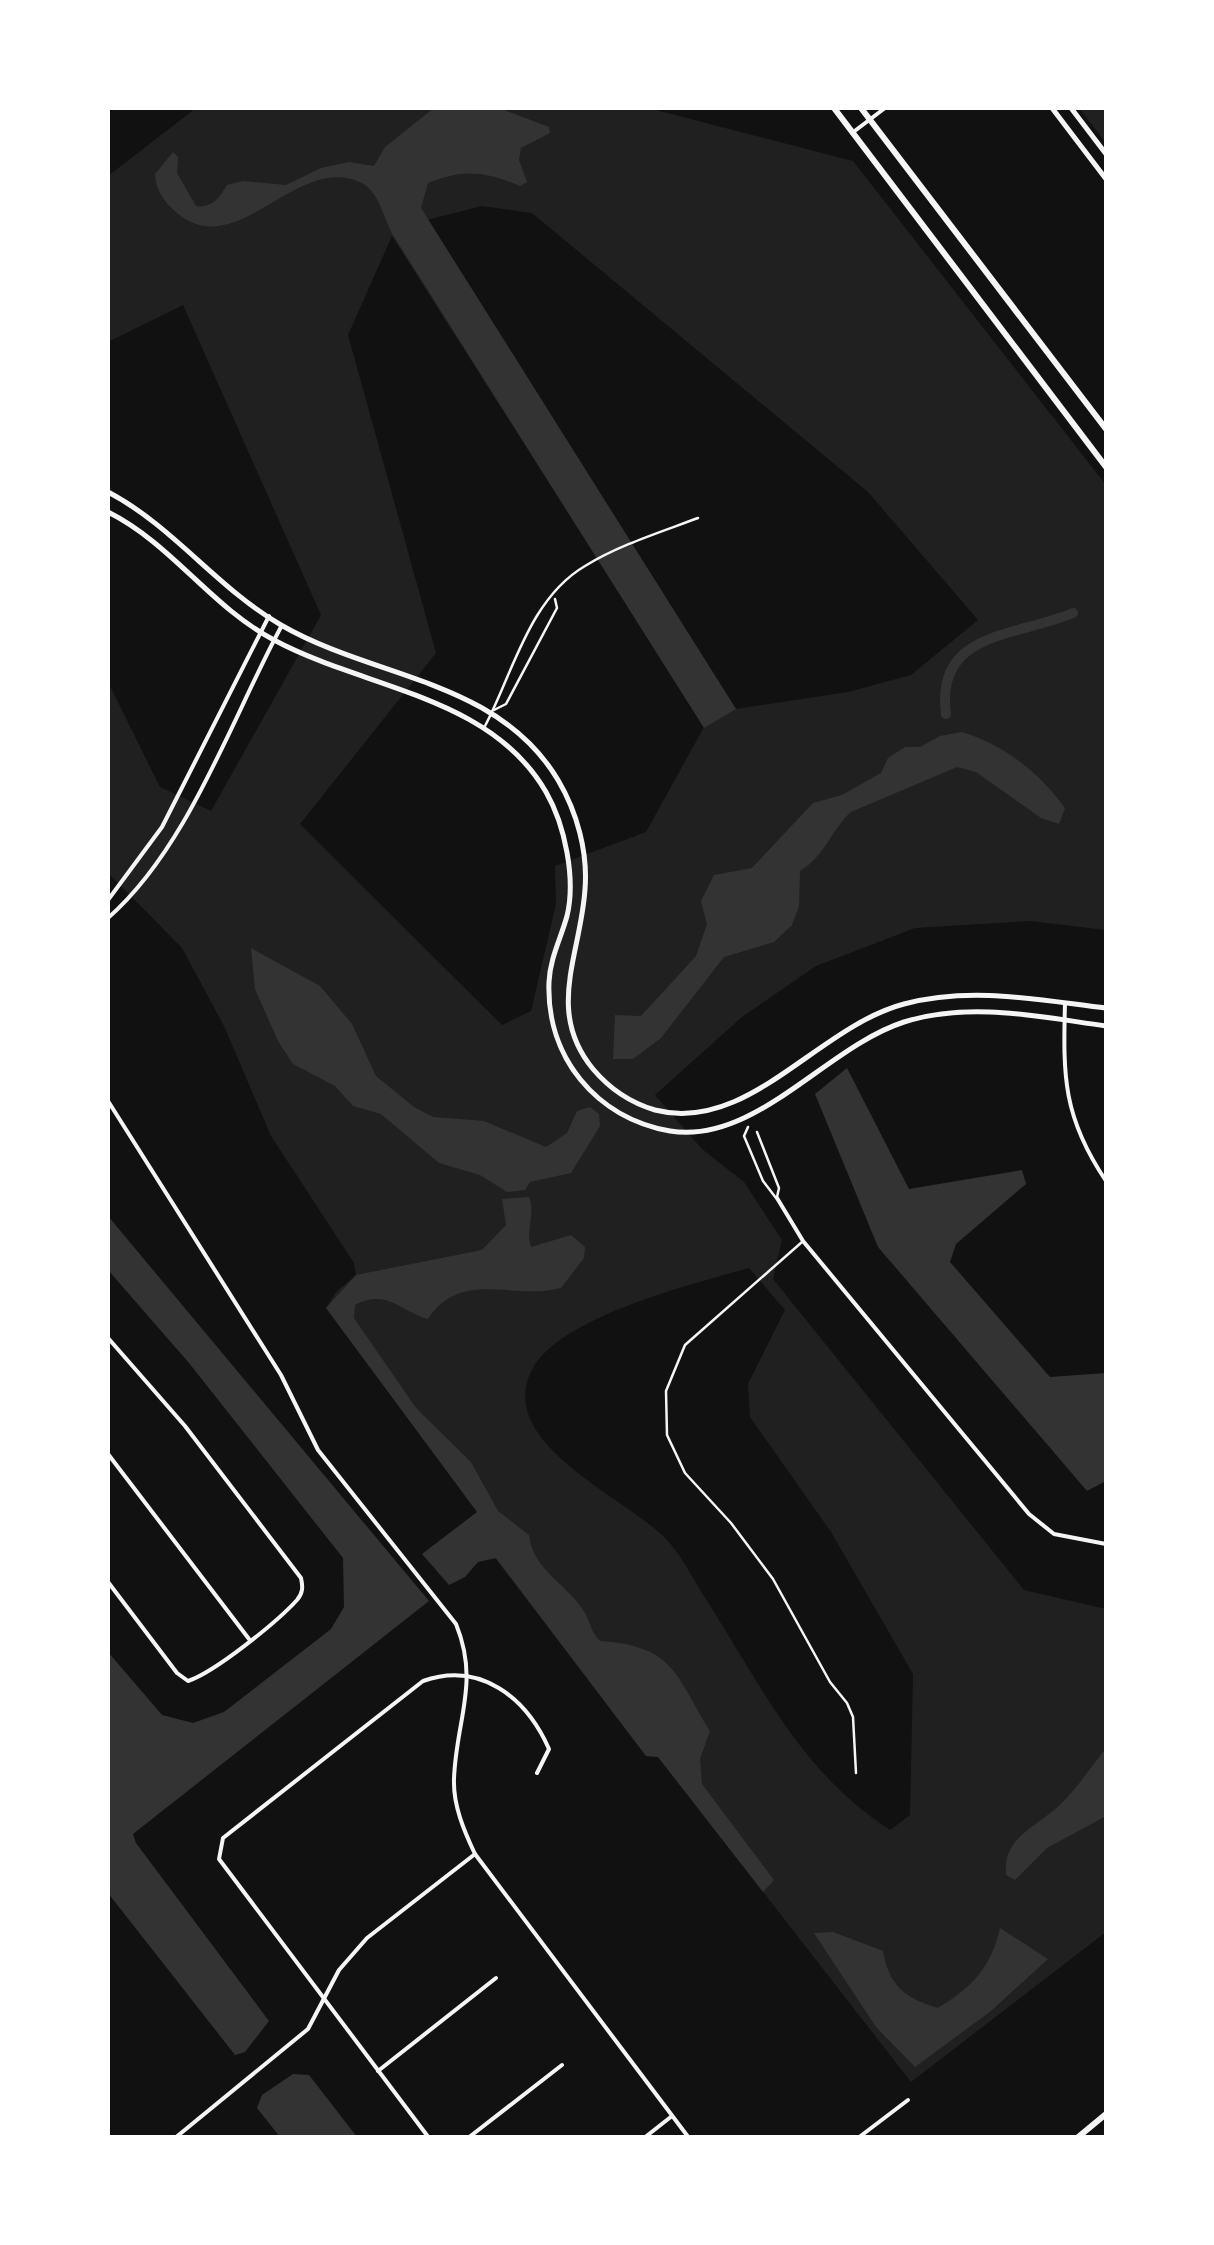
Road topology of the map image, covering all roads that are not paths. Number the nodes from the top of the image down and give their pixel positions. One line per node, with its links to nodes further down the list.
1 (834, 108): 7 (main road)
2 (861, 108): 6 (main road)
3 (885, 108): 6 (street)
4 (1052, 108): 9 (street)
5 (1071, 108): 8 (street)
6 (870, 120): 7 (street); 10 (main road)
7 (852, 132): 11 (main road)
8 (1106, 154)
9 (1106, 179)
10 (1106, 429)
11 (1106, 467)
12 (108, 492): 16 (street)
13 (108, 512): 18 (street)
14 (698, 518): 15 (lane)
15 (554, 597): 20 (lane); 20 (lane)
16 (269, 616): 17 (street); 18 (street)
17 (282, 626): 19 (street); 20 (street)
18 (262, 632): 19 (street); 22 (street)
19 (274, 640): 21 (street); 23 (street)
20 (492, 711): 21 (lane); 29 (street)
21 (484, 726): 30 (street)
22 (108, 900)
23 (108, 918)
24 (1066, 1003): 25 (street); 26 (street); 29 (street)
25 (1106, 1008)
26 (1065, 1020): 27 (street); 30 (street); 33 (street)
27 (1106, 1026)
28 (108, 1101): 41 (street)
29 (722, 1108): 30 (street)
30 (745, 1118)
31 (748, 1127): 34 (lane)
32 (757, 1132): 34 (lane)
33 (1106, 1180)
34 (777, 1198): 35 (street)
35 (803, 1241): 38 (street); 43 (lane)
36 (108, 1338): 40 (street)
37 (108, 1454): 40 (street)
38 (1106, 1544)
39 (108, 1582): 40 (street)
40 (249, 1639)
41 (468, 1672): 42 (street); 44 (street); 46 (street)
42 (536, 1773)
43 (856, 1773)
44 (476, 1854): 46 (street); 51 (street)
45 (496, 1978): 48 (street)
46 (326, 2002): 48 (street); 52 (street)
47 (562, 2064): 54 (street)
48 (377, 2071): 53 (street)
49 (908, 2100): 57 (street)
50 (1106, 2114): 58 (main road)
51 (672, 2116): 55 (street); 56 (street)
52 (174, 2138)
53 (428, 2138)
54 (468, 2138)
55 (644, 2138)
56 (689, 2138)
57 (858, 2138)
58 (1077, 2138)

